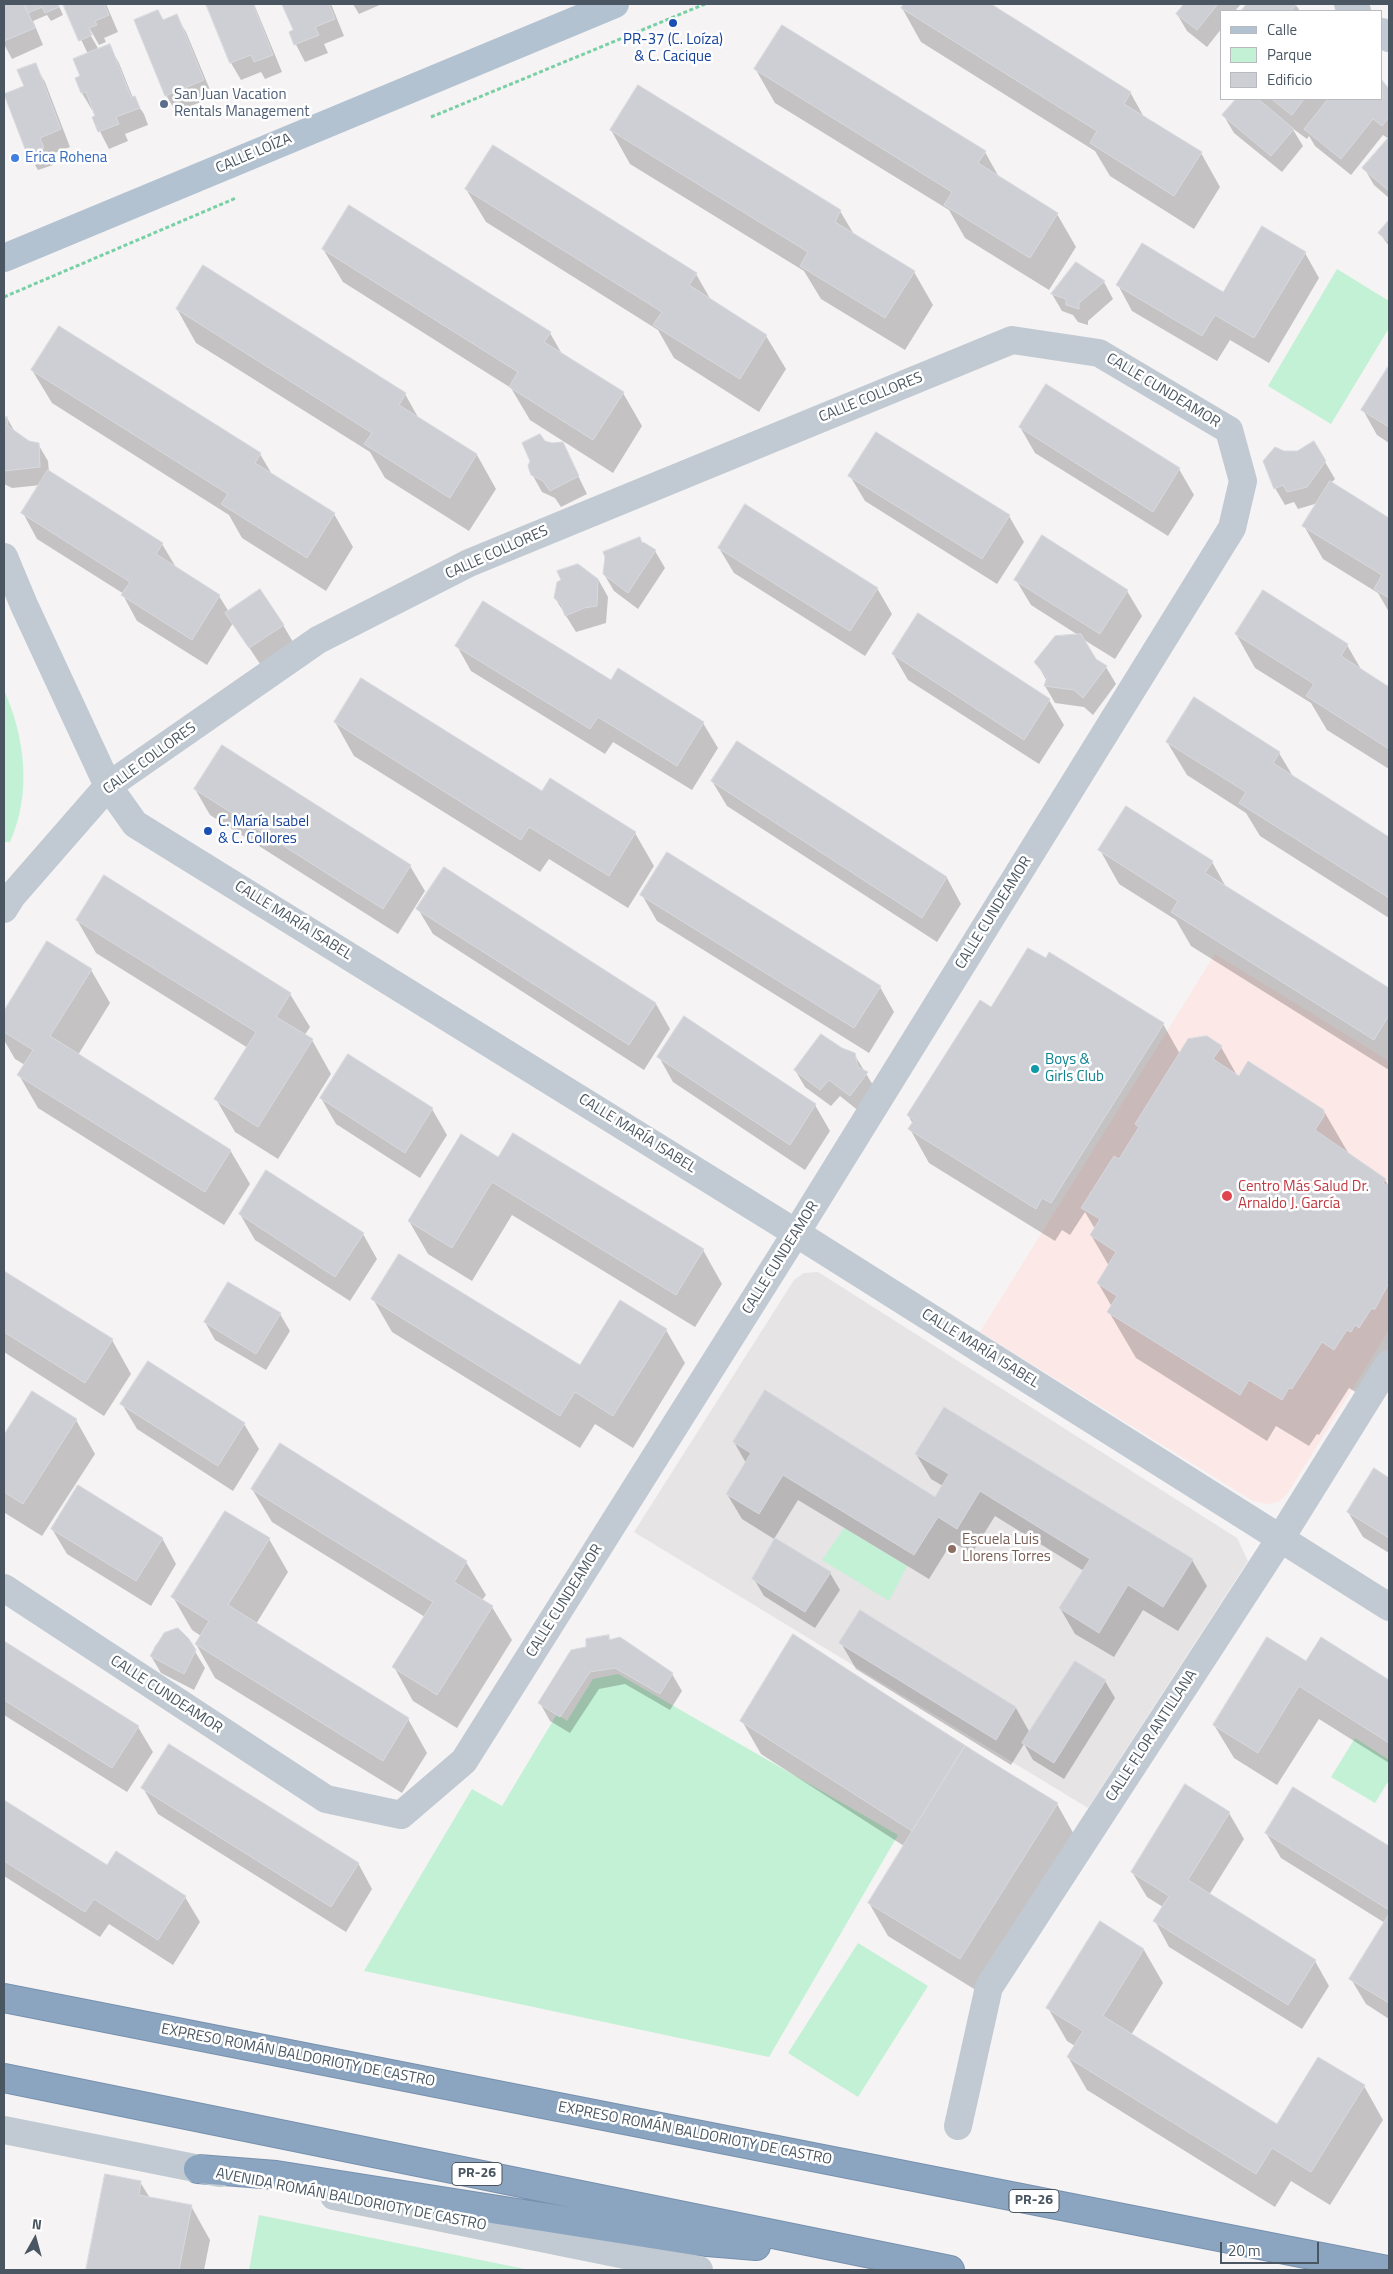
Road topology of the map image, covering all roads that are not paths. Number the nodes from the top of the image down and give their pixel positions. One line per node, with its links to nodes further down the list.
1 (615, 4): 2 (main road, CALLE LOÍZA)
2 (4, 258)
3 (1070, 349): 6 (street, CALLE COLLORES); 8 (street, CALLE CUNDEAMOR)
4 (4, 557): 5 (street, CALLE MARÍA ISABEL)
5 (14, 610): 6 (street, CALLE MARÍA ISABEL)
6 (108, 786): 7 (street, CALLE COLLORES); 8 (street, CALLE MARÍA ISABEL)
7 (4, 909)
8 (796, 1233): 10 (street, CALLE MARÍA ISABEL); 11 (street, CALLE CUNDEAMOR)
9 (1389, 1364): 10 (street, CALLE FLOR ANTILLANA)
10 (1280, 1539): 12 (street, CALLE MARÍA ISABEL); 15 (street, CALLE FLOR ANTILLANA)
11 (4, 1588)
12 (1389, 1607)
13 (4, 1998): 21 (highway, EXPRESO ROMÁN BALDORIOTY DE CASTRO / PR-26)
14 (4, 2078): 18 (highway, PR-26)
15 (958, 2126)
16 (4, 2130): 17 (street, AVENIDA ROMÁN BALDORIOTY DE CASTRO)
17 (198, 2169): 18 (highway); 19 (street, AVENIDA ROMÁN BALDORIOTY DE CASTRO)
18 (877, 2256): 20 (highway, PR-26)
19 (699, 2270)
20 (950, 2270)
21 (1387, 2270)

